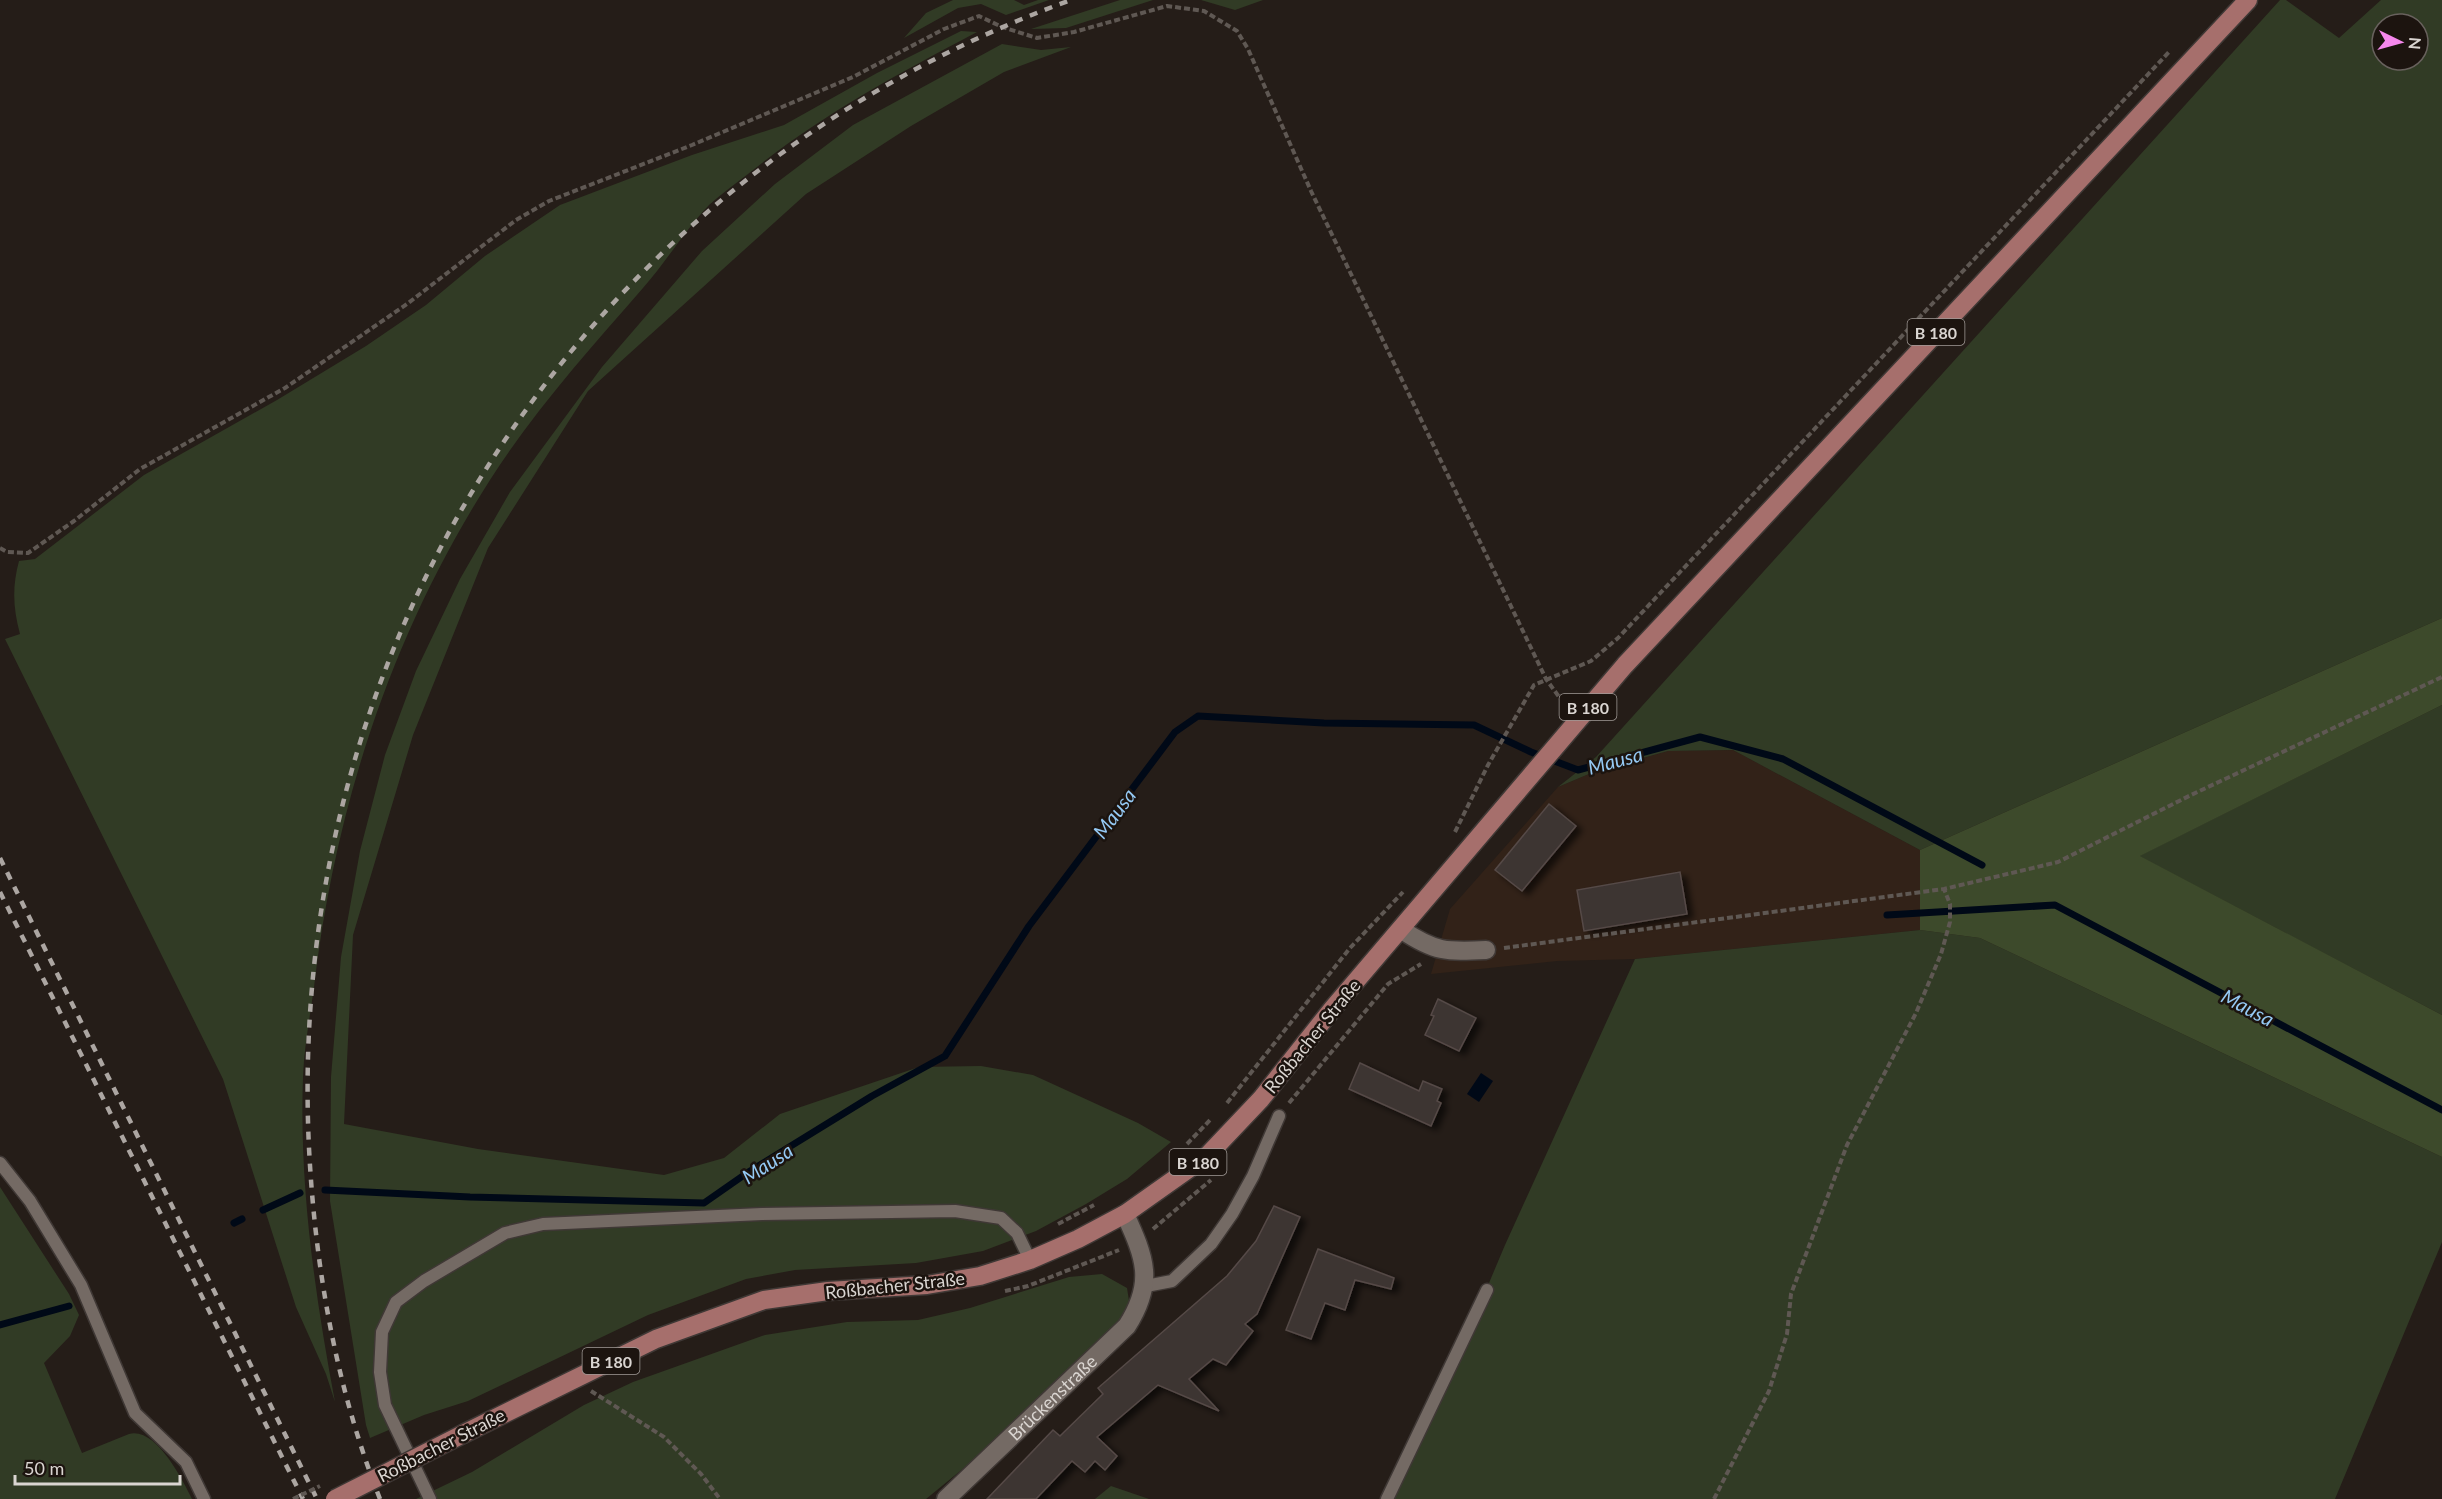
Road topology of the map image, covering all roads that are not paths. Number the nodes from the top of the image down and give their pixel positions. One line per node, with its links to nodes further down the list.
1 (2247, 0): 2 (main road, Roßbacher Straße / B 180)
2 (1402, 930): 3 (street); 6 (main road, Roßbacher Straße / B 180)
3 (1486, 950)
4 (1279, 1116): 8 (lane)
5 (0, 1163): 10 (lane)
6 (1125, 1214): 7 (main road, Roßbacher Straße / B 180); 8 (street)
7 (1027, 1252): 11 (main road, Roßbacher Straße / B 180, bridge); 12 (lane)
8 (1146, 1286): 13 (street, Brückenstraße)
9 (1487, 1290): 14 (lane)
10 (204, 1499)
11 (334, 1499)
12 (430, 1499)
13 (946, 1499)
14 (1387, 1499)

